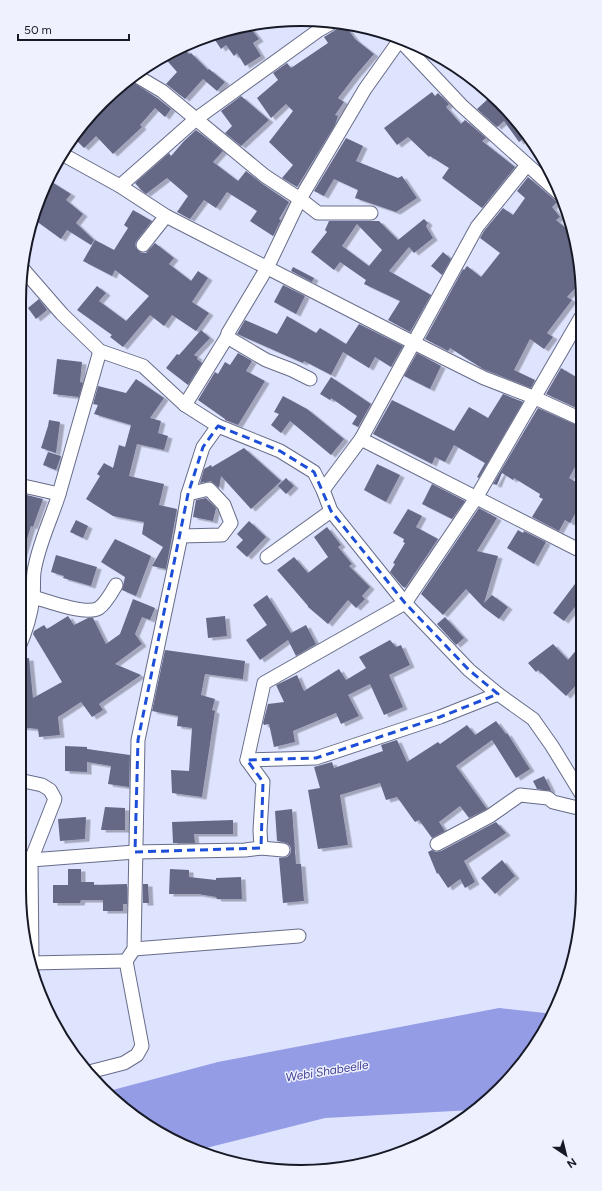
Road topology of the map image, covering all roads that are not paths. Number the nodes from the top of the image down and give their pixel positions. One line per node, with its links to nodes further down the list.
1 (324, 27): 5 (street)
2 (395, 43): 10 (street)
3 (405, 47): 7 (street)
4 (140, 78): 5 (street)
5 (196, 119): 8 (street); 10 (street)
6 (67, 157): 8 (street)
7 (527, 165): 9 (street); 18 (street)
8 (120, 186): 12 (street)
9 (551, 186)
10 (300, 199): 11 (street); 14 (street)
11 (371, 213)
12 (166, 216): 13 (street); 14 (street)
13 (143, 244)
14 (267, 268): 17 (street); 18 (street)
15 (27, 274): 19 (street)
16 (576, 325): 21 (street)
17 (227, 337): 20 (street); 22 (street)
18 (414, 343): 21 (street); 25 (street)
19 (100, 351): 22 (street); 28 (street)
20 (310, 379)
21 (533, 397): 23 (street); 30 (street)
22 (185, 405): 24 (street)
23 (576, 417)
24 (218, 426): 27 (street); 29 (street)
25 (360, 439): 27 (street); 30 (street)
26 (26, 487): 28 (street)
27 (323, 490): 31 (street)
28 (59, 494): 36 (street)
29 (188, 494): 32 (street); 32 (street)
30 (476, 498): 33 (street); 37 (street)
31 (331, 511): 34 (street); 37 (street)
32 (181, 536): 47 (street)
33 (576, 548)
34 (267, 557)
35 (116, 585): 36 (street)
36 (33, 597): 38 (street)
37 (405, 603): 39 (street); 40 (street)
38 (26, 627)
39 (498, 694): 40 (street); 42 (street)
40 (247, 760): 45 (street)
41 (26, 782): 48 (street)
42 (576, 784)
43 (576, 808): 44 (street)
44 (437, 844)
45 (261, 848): 46 (street); 47 (street)
46 (283, 850)
47 (135, 852): 49 (street); 53 (street)
48 (26, 857)
49 (26, 859)
50 (26, 874): 52 (street)
51 (299, 936): 53 (street)
52 (31, 941)
53 (134, 949): 54 (street)
54 (126, 961): 55 (street); 56 (street)
55 (36, 963)
56 (94, 1071)

